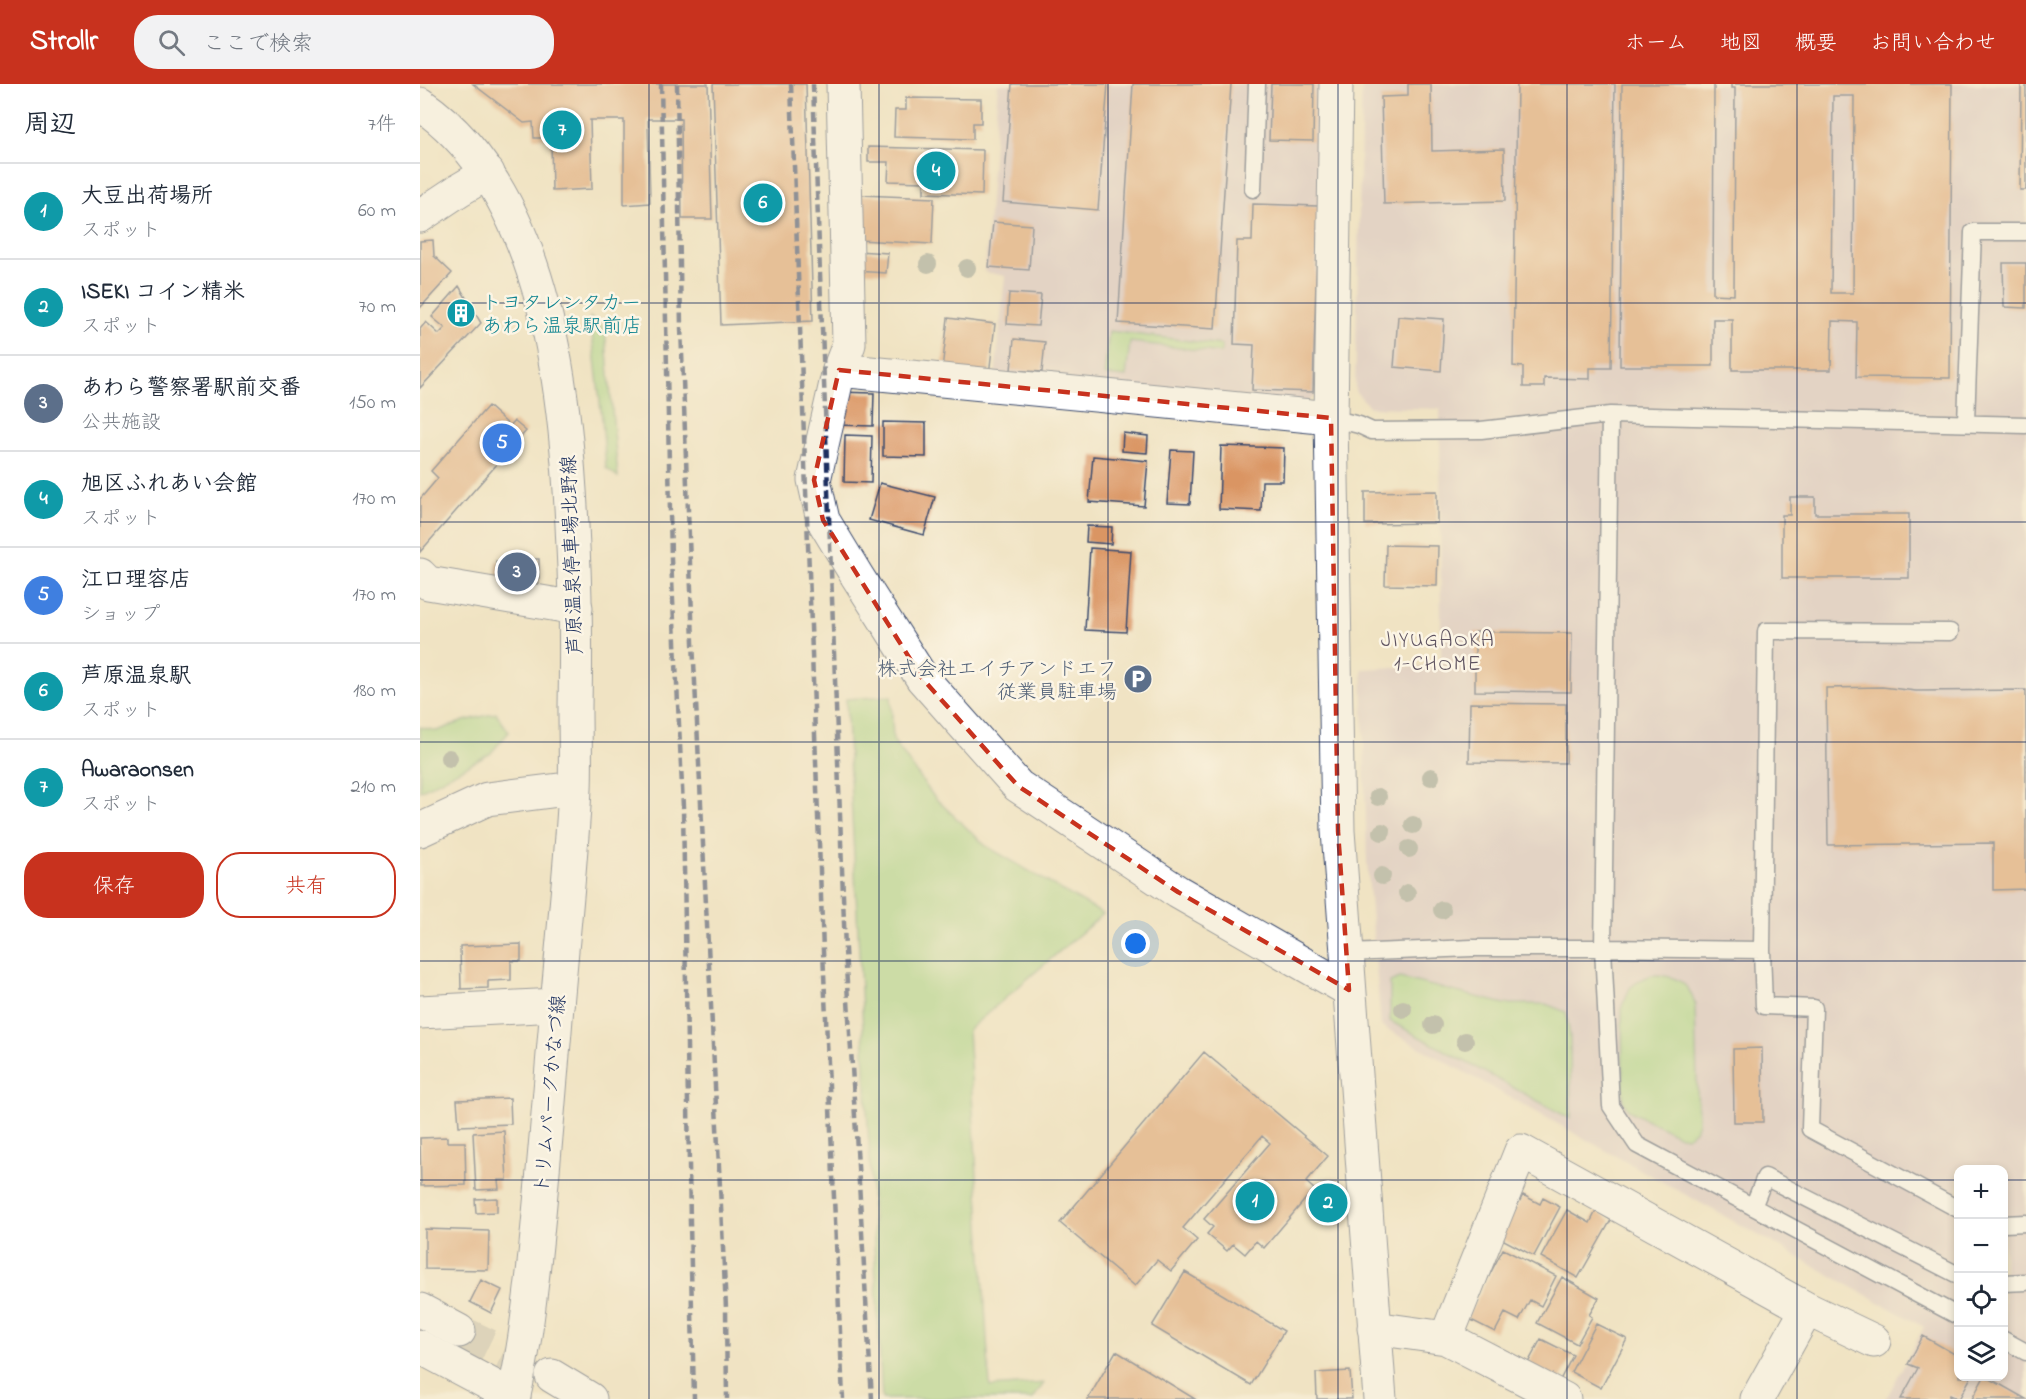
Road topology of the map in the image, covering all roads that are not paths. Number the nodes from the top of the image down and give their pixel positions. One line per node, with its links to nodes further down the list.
1 (843, 84): 9 (street)
2 (1257, 84): 6 (lane)
3 (1336, 84): 11 (street)
4 (420, 104): 5 (street, 芦原温泉停車場北野線)
5 (488, 173): 7 (street); 15 (street, 芦原温泉停車場北野線)
6 (1253, 189)
7 (420, 216)
8 (2026, 232): 12 (lane)
9 (838, 370): 11 (street); 22 (street)
10 (1610, 415): 11 (lane); 12 (lane); 19 (lane)
11 (1331, 418): 21 (street)
12 (1966, 422): 13 (lane)
13 (2026, 425)
14 (420, 575): 15 (street)
15 (576, 608): 17 (street, 芦原温泉停車場北野線)
16 (1950, 632): 20 (lane)
17 (575, 788): 18 (street); 23 (street, トリムパークかなづ線)
18 (420, 830)
19 (1603, 948): 20 (lane); 21 (lane); 26 (lane)
20 (1762, 950): 25 (lane)
21 (1348, 953): 22 (street)
22 (1349, 990): 35 (street)
23 (557, 1005): 24 (street); 43 (street, トリムパークかなづ線)
24 (420, 1012)
25 (1954, 1206)
26 (1753, 1207): 29 (lane); 34 (lane)
27 (2026, 1223): 28 (lane)
28 (2008, 1224)
29 (1955, 1273)
30 (2026, 1282): 31 (lane)
31 (2008, 1283)
32 (1807, 1309): 37 (street); 38 (street); 47 (street)
33 (420, 1310): 36 (street)
34 (1954, 1313)
35 (1374, 1328): 37 (street); 45 (street)
36 (459, 1330)
37 (1446, 1338): 46 (street)
38 (1874, 1341)
39 (2008, 1342): 41 (lane)
40 (420, 1347): 43 (street)
41 (2026, 1352)
42 (552, 1376): 44 (street)
43 (513, 1398)
44 (590, 1399)
45 (1380, 1399)
46 (1564, 1399)
47 (1757, 1399)

